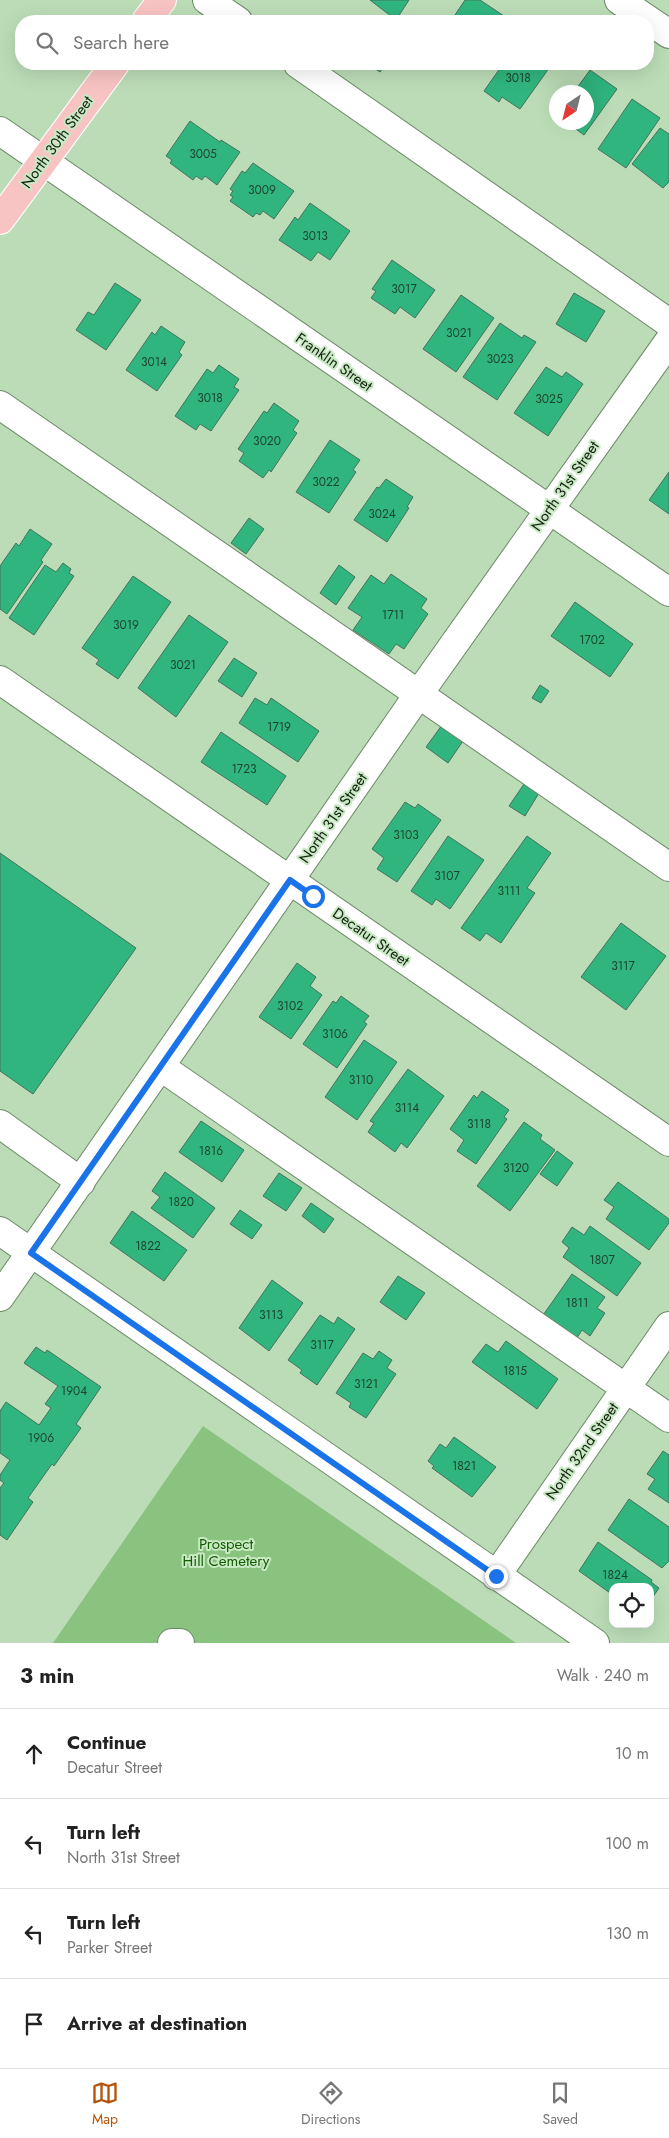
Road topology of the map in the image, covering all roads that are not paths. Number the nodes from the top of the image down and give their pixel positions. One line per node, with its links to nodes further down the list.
1 (162, 0): 4 (main road)
2 (207, 0): 5 (street)
3 (619, 0): 6 (street)
4 (151, 15)
5 (229, 15)
6 (641, 15)
7 (654, 24): 8 (street)
8 (669, 34)
9 (110, 70): 12 (main road, North 30th Street)
10 (307, 70): 14 (street)
11 (0, 131): 12 (street, Franklin Street)
12 (42, 160): 13 (main road, North 30th Street); 17 (street, Franklin Street)
13 (0, 220)
14 (669, 323)
15 (669, 341): 17 (street, North 31st Street)
16 (0, 405): 20 (street)
17 (549, 510): 18 (street, Franklin Street); 20 (street, North 31st Street)
18 (669, 592)
19 (3, 689): 22 (street, Decatur Street)
20 (418, 695): 21 (street); 22 (street, North 31st Street)
21 (669, 867)
22 (290, 880): 23 (street, North 31st Street); 25 (street, Decatur Street)
23 (161, 1067): 26 (street, North 31st Street); 31 (street)
24 (0, 1124): 26 (street)
25 (669, 1142)
26 (81, 1182): 28 (street, North 31st Street)
27 (0, 1231): 28 (street)
28 (31, 1253): 29 (street, North 31st Street); 33 (street)
29 (0, 1297)
30 (669, 1326): 31 (street, North 32nd Street)
31 (625, 1388): 32 (street); 33 (street, North 32nd Street)
32 (669, 1418)
33 (496, 1576): 36 (street)
34 (172, 1643): 35 (street)
35 (180, 1643)
36 (595, 1643)

